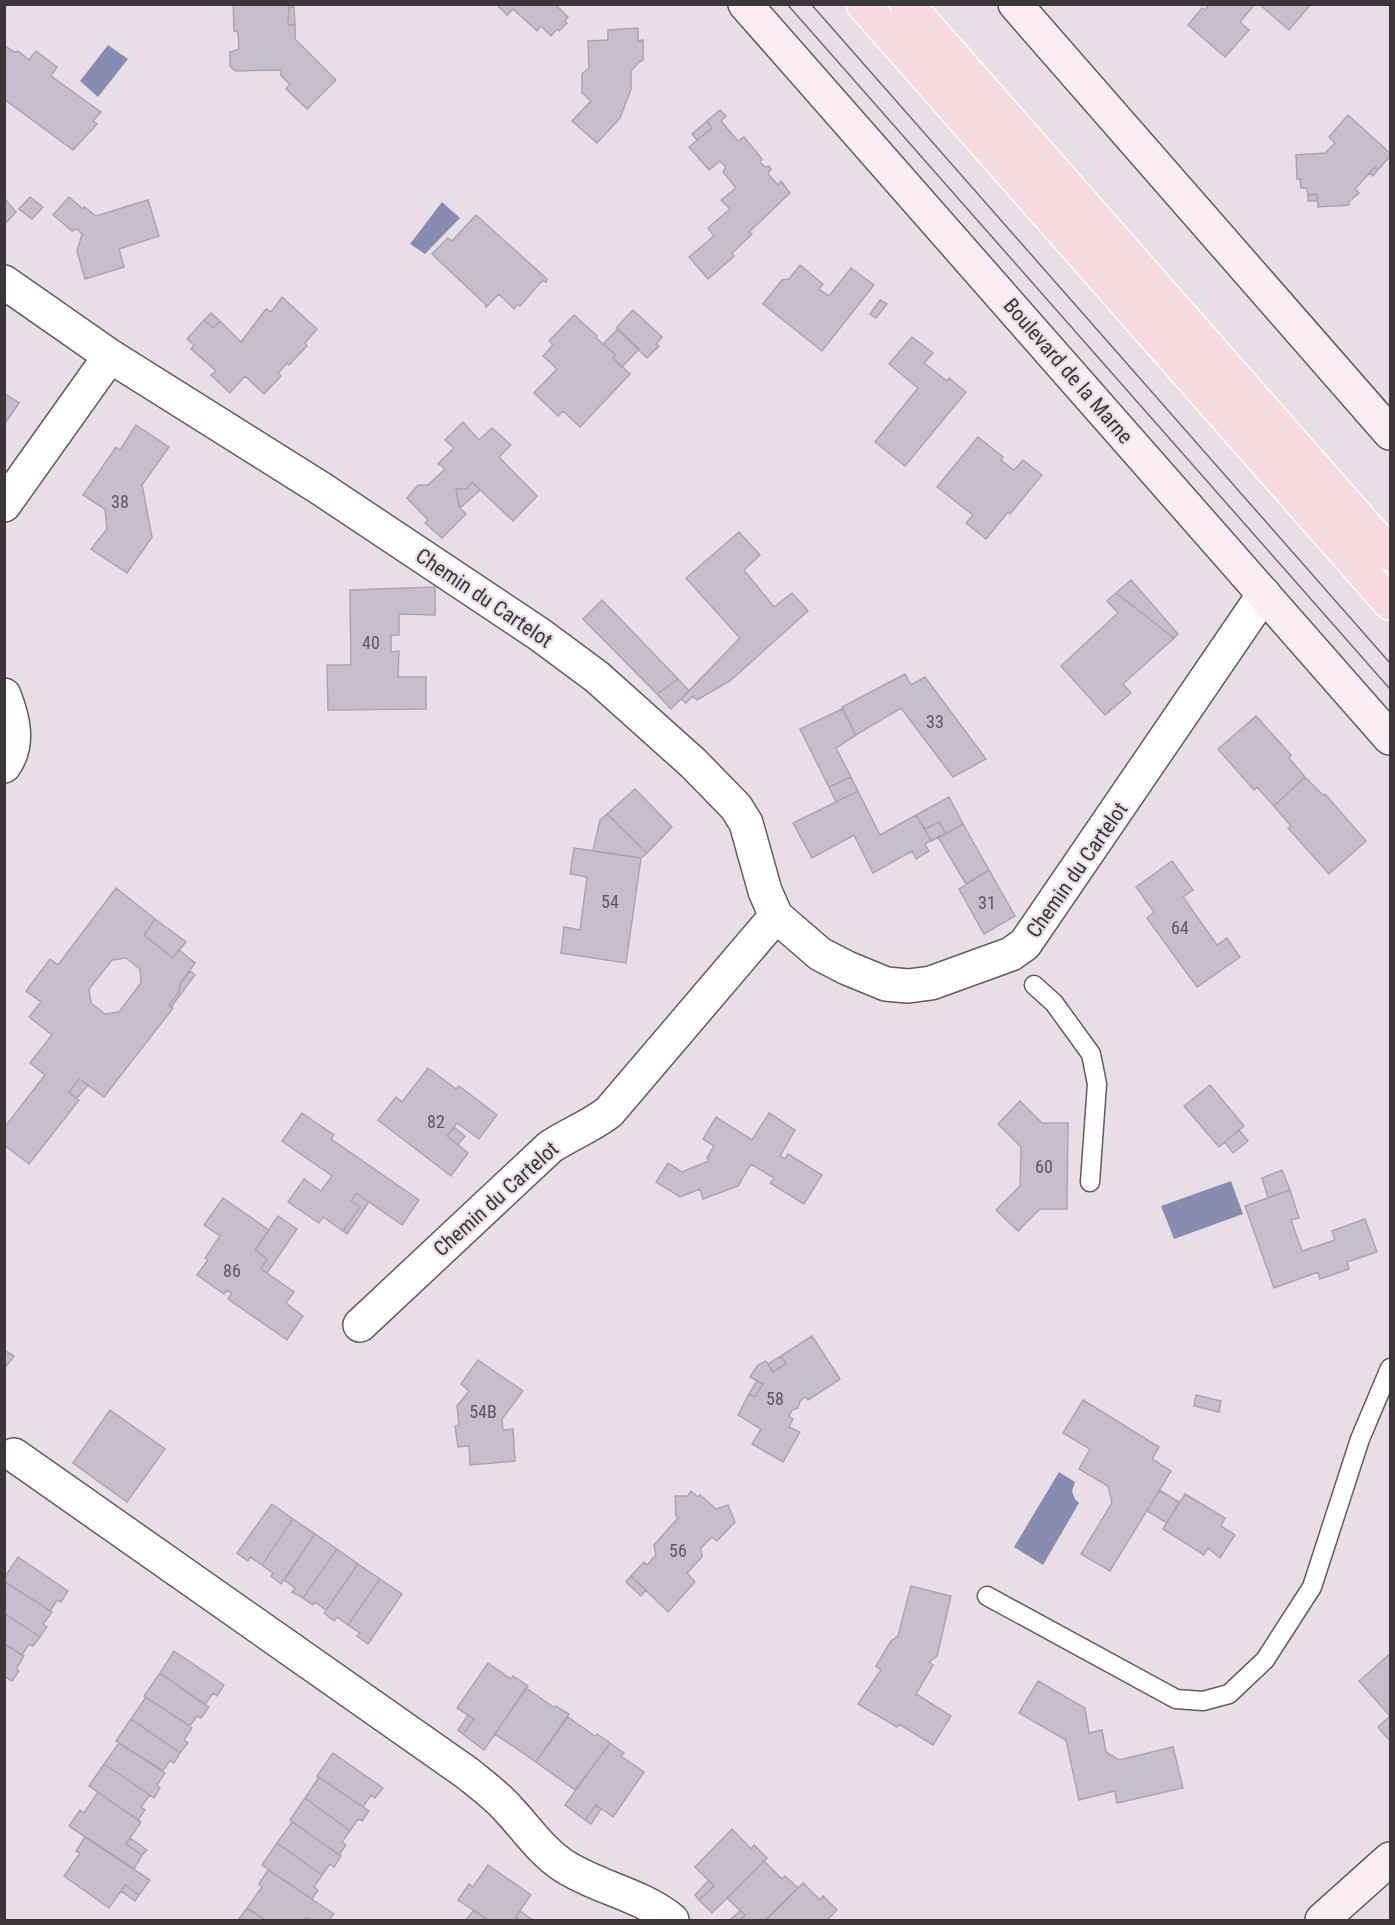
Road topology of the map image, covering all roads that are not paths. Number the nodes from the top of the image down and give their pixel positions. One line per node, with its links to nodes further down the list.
1 (745, 4): 10 (street, Boulevard de la Marne)
2 (863, 4): 11 (main road)
3 (907, 4): 9 (main road)
4 (1015, 4): 7 (street)
5 (4, 282): 6 (street, Chemin du Cartelot)
6 (110, 356): 8 (street); 15 (street, Chemin du Cartelot)
7 (1390, 433)
8 (4, 505)
9 (1390, 554)
10 (1264, 594): 13 (street, Boulevard de la Marne); 15 (street, Chemin du Cartelot)
11 (1390, 603)
12 (4, 695): 14 (street)
13 (1390, 738)
14 (4, 766)
15 (776, 916): 18 (street, Chemin du Cartelot)
16 (1034, 986): 17 (lane)
17 (1090, 1182)
18 (360, 1325)
19 (1390, 1368): 21 (lane)
20 (14, 1455): 23 (street)
21 (987, 1596)
22 (1390, 1859): 24 (street)
23 (672, 1920)
24 (1322, 1920)

